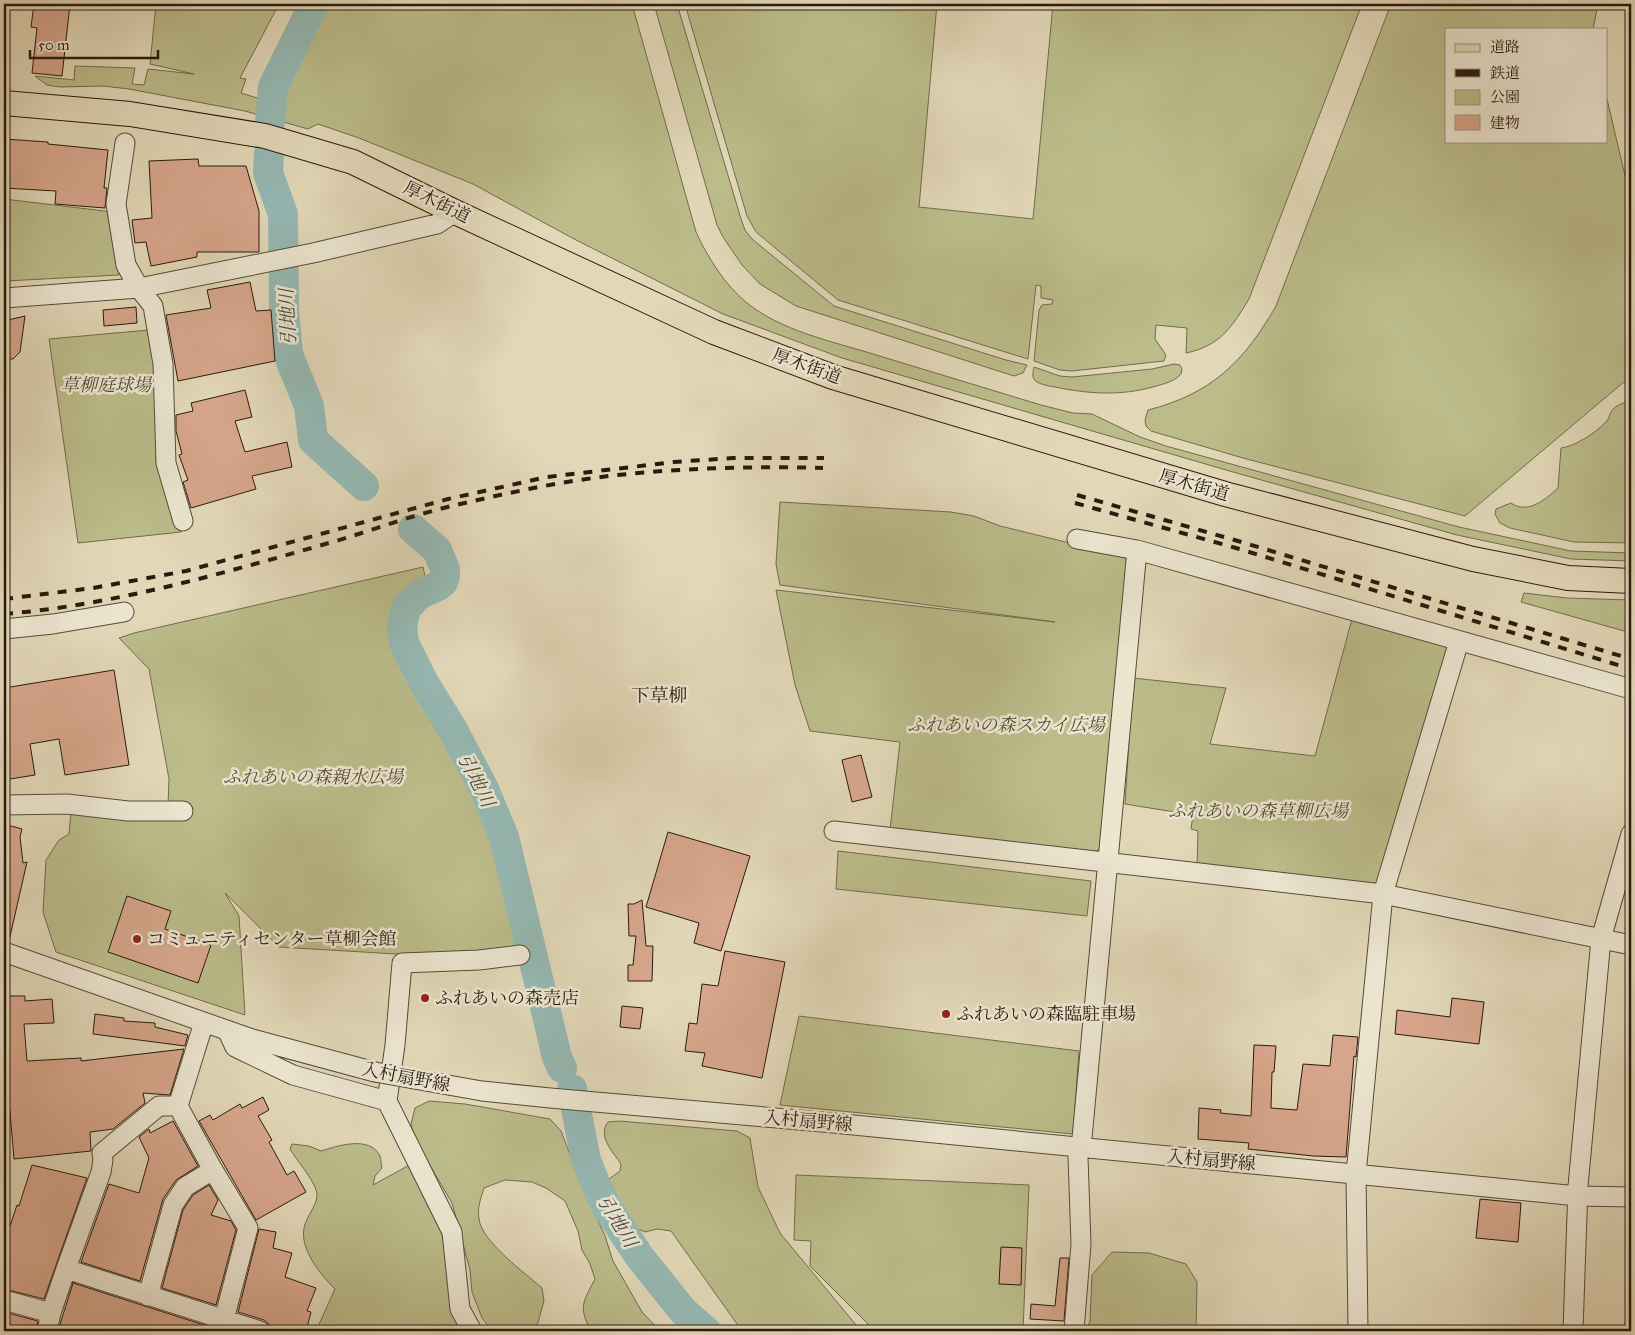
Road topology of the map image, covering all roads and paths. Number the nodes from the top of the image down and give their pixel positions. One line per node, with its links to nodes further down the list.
1 (4, 103): 3 (main road, 厚木街道)
2 (125, 143): 4 (street)
3 (455, 212): 4 (street); 9 (main road, 厚木街道)
4 (139, 288): 5 (street); 6 (street)
5 (4, 298)
6 (183, 521)
7 (1077, 539): 8 (street)
8 (1137, 550): 12 (street); 18 (street)
9 (1631, 581)
10 (124, 612): 11 (street)
11 (4, 629)
12 (1459, 641): 13 (street); 19 (street)
13 (1631, 689)
14 (4, 805): 15 (street)
15 (183, 811)
16 (834, 831): 18 (street)
17 (1631, 834): 20 (street)
18 (1108, 862): 19 (street); 28 (street)
19 (1383, 894): 20 (street); 30 (street)
20 (1601, 939): 21 (street); 31 (street)
21 (1631, 946)
22 (4, 952): 24 (street, 入村扇野線)
23 (520, 955): 26 (street)
24 (204, 1022): 25 (street, 入村扇野線); 27 (street)
25 (227, 1030): 26 (street); 28 (street, 入村扇野線, bridge)
26 (387, 1100): 39 (street)
27 (178, 1106): 29 (street); 33 (street)
28 (1081, 1148): 30 (street, 入村扇野線); 40 (street)
29 (213, 1170): 34 (street); 37 (street)
30 (1356, 1174): 31 (street, 入村扇野線); 41 (street)
31 (1578, 1196): 32 (street, 入村扇野線); 42 (street)
32 (1631, 1198)
33 (66, 1269): 34 (street); 36 (street)
34 (148, 1296): 37 (street)
35 (4, 1300): 36 (street)
36 (49, 1322)
37 (223, 1326): 38 (street)
38 (260, 1331)
39 (472, 1331)
40 (1074, 1331)
41 (1358, 1331)
42 (1573, 1331)

